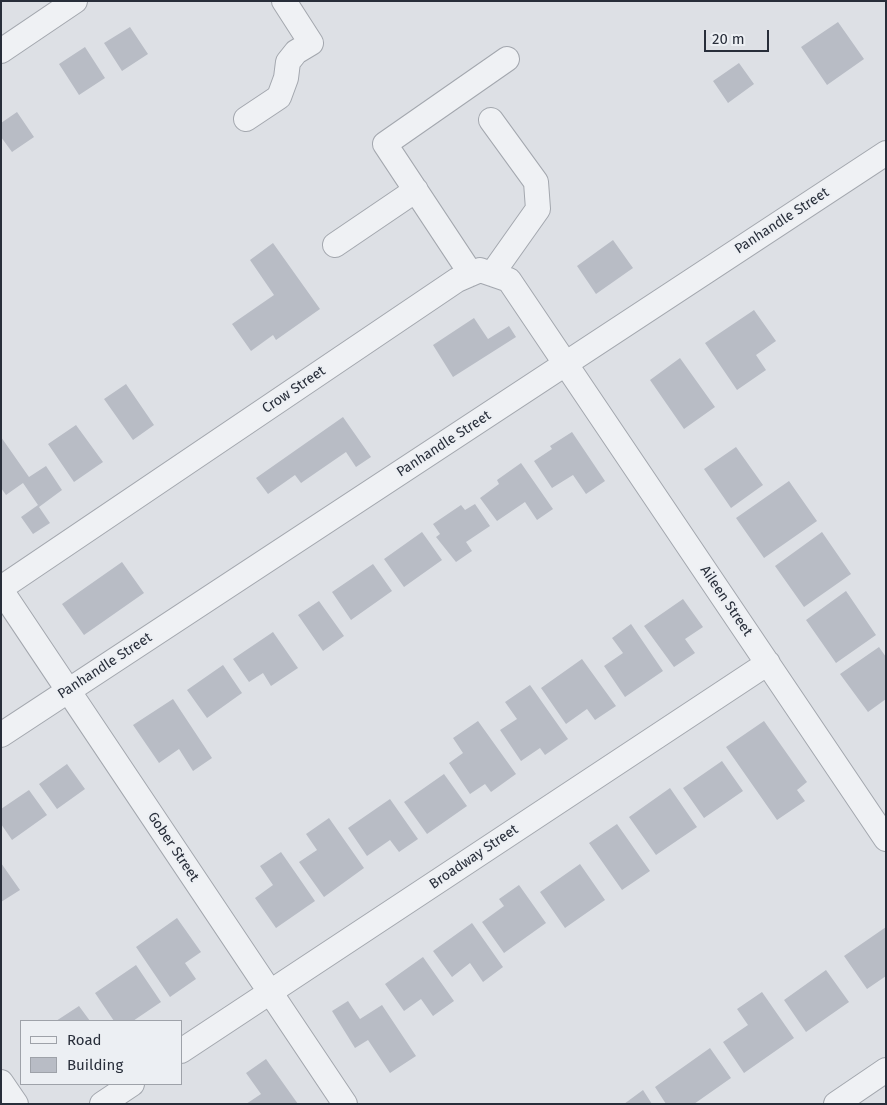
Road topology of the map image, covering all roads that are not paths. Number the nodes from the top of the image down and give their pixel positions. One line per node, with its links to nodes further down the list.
1 (75, 1): 3 (street)
2 (284, 1): 5 (street)
3 (1, 51)
4 (507, 59): 8 (street)
5 (246, 119)
6 (491, 120): 10 (street)
7 (886, 153): 11 (street, Panhandle Street)
8 (416, 190): 9 (street); 10 (street)
9 (335, 245)
10 (482, 274): 11 (street); 12 (street, Crow Street)
11 (567, 363): 13 (street, Aileen Street); 14 (street, Panhandle Street)
12 (1, 589): 14 (street, Gober Street)
13 (768, 663): 16 (street, Aileen Street); 17 (street, Broadway Street)
14 (68, 690): 15 (street, Panhandle Street); 17 (street, Gober Street)
15 (1, 735)
16 (886, 839)
17 (270, 992): 18 (street, Broadway Street); 24 (street, Gober Street)
18 (182, 1050)
19 (886, 1070): 25 (street)
20 (1, 1082): 22 (street)
21 (130, 1085): 23 (street)
22 (16, 1104)
23 (102, 1104)
24 (345, 1104)
25 (836, 1104)

